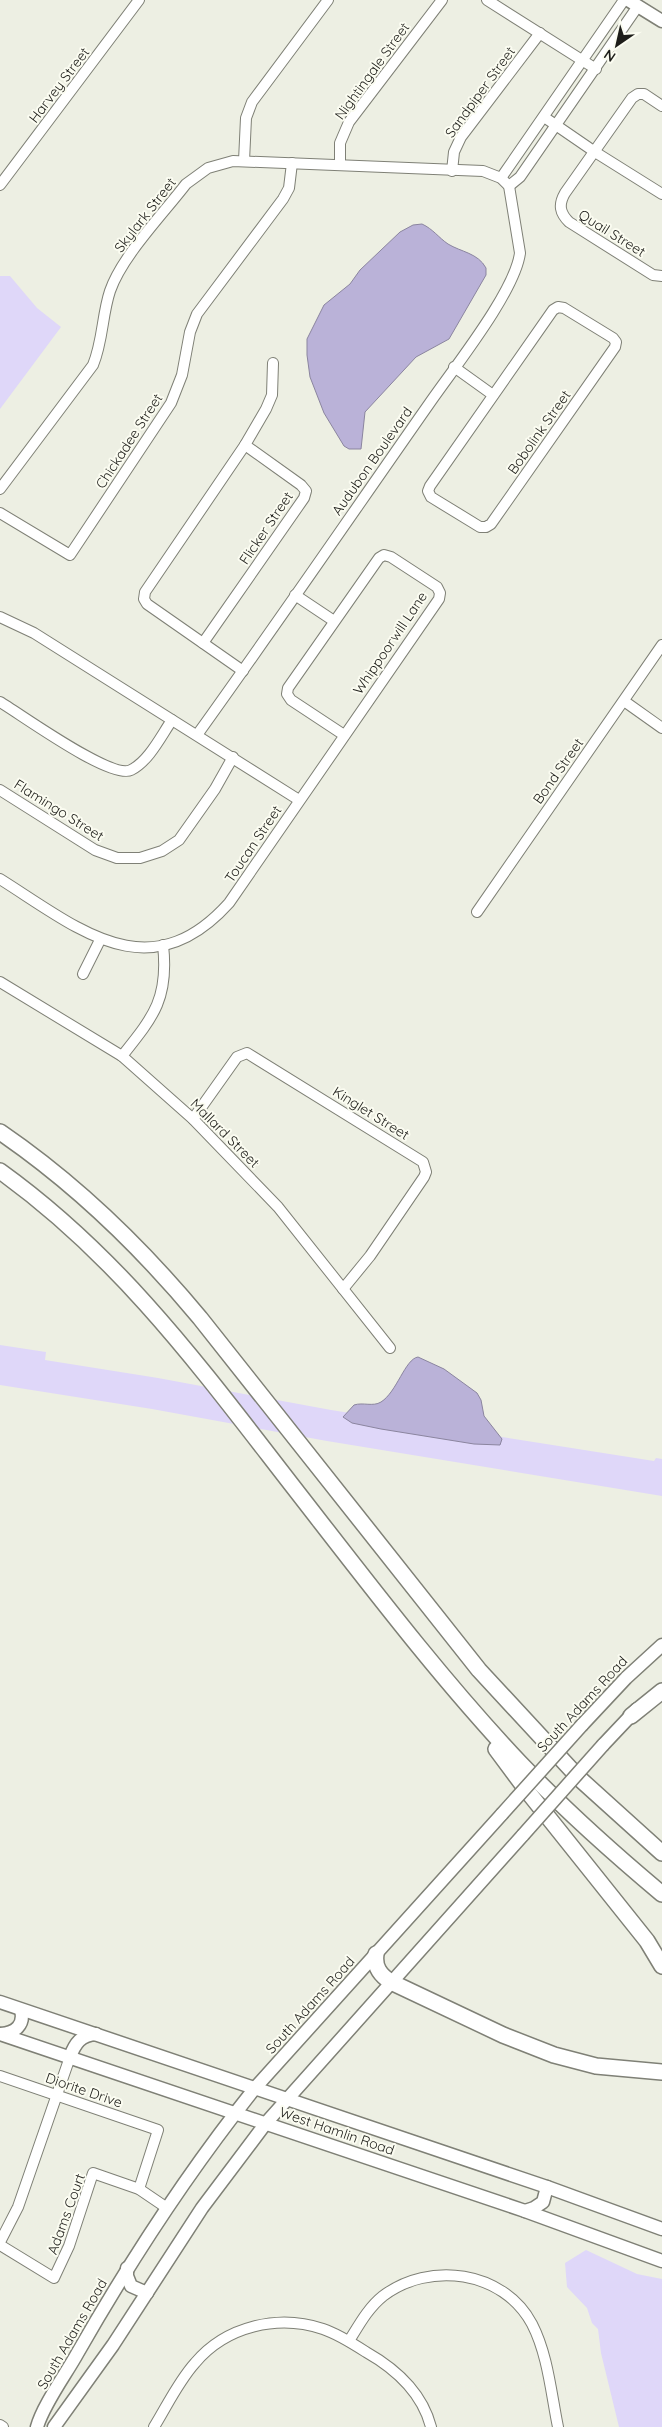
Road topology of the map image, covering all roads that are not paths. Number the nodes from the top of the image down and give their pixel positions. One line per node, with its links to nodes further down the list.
1 (139, 0): 20 (street, Harvey Street)
2 (328, 0): 15 (street)
3 (442, 0): 17 (street, Nightingale Street)
4 (487, 0): 8 (street)
5 (624, 0): 9 (street)
6 (633, 3): 7 (main road); 10 (street)
7 (662, 21)
8 (540, 33): 9 (street); 18 (street, Sandpiper Street)
9 (583, 61): 10 (street); 12 (street)
10 (596, 69): 13 (street)
11 (662, 106): 14 (street, Quail Street)
12 (544, 116): 13 (street); 19 (street)
13 (556, 125): 14 (street); 21 (street)
14 (595, 152): 22 (street); 23 (street, Quail Street)
15 (244, 161): 16 (street, Skylark Street); 28 (street, Skylark Street)
16 (292, 163): 17 (street, Skylark Street); 29 (street, Chickadee Street)
17 (340, 165): 18 (street, Skylark Street)
18 (452, 171): 19 (street, Skylark Street)
19 (501, 178): 21 (street)
20 (0, 185)
21 (509, 186): 25 (street, Audubon Boulevard)
22 (662, 194)
23 (662, 276)
24 (273, 363): 27 (street)
25 (454, 367): 26 (street); 30 (street, Audubon Boulevard)
26 (493, 394): 26 (street, Bobolink Street)
27 (245, 445): 33 (street); 33 (street, Flicker Street)
28 (0, 489)
29 (0, 513)
30 (295, 595): 32 (street); 35 (street, Audubon Boulevard)
31 (0, 617): 38 (street, Toucan Street)
32 (334, 621): 41 (street, Whippoorwill Lane); 41 (street, Whippoorwill Lane)
33 (203, 643): 35 (street)
34 (662, 645): 36 (street, Bond Street)
35 (243, 671): 40 (street, Audubon Boulevard)
36 (624, 701): 39 (street); 46 (street, Bond Street)
37 (0, 702): 38 (street)
38 (172, 720): 40 (street, Toucan Street)
39 (662, 728)
40 (198, 735): 42 (street, Toucan Street)
41 (344, 735): 44 (street, Whippoorwill Lane)
42 (233, 758): 43 (street, Flamingo Street); 44 (street, Toucan Street)
43 (0, 790)
44 (299, 800): 48 (street, Toucan Street)
45 (0, 879): 47 (street, Toucan Street)
46 (477, 912)
47 (100, 940): 48 (street, Toucan Street); 49 (street)
48 (163, 945): 51 (street)
49 (83, 974)
50 (0, 982): 51 (street, Mallard Street)
51 (122, 1056): 52 (street, Mallard Street)
52 (193, 1119): 55 (street, Mallard Street); 55 (street, Kinglet Street)
53 (0, 1132): 62 (highway)
54 (0, 1170): 59 (highway)
55 (343, 1289): 56 (street, Mallard Street)
56 (390, 1348)
57 (662, 1645): 66 (main road, South Adams Road, bridge)
58 (662, 1684): 61 (main road)
59 (456, 1690): 65 (highway); 67 (highway)
60 (662, 1691): 61 (highway)
61 (631, 1716): 68 (main road, bridge)
62 (615, 1812): 63 (highway); 64 (highway)
63 (662, 1844)
64 (662, 1853)
65 (662, 1894)
66 (376, 1954): 68 (highway); 76 (main road, South Adams Road)
67 (662, 1966)
68 (391, 1982): 74 (highway); 78 (main road)
69 (0, 2002): 70 (main road, West Hamlin Road)
70 (21, 2010): 71 (main road); 72 (main road, West Hamlin Road)
71 (0, 2034): 73 (main road, West Hamlin Road)
72 (96, 2034): 73 (main road); 76 (main road, West Hamlin Road)
73 (70, 2057): 77 (street); 79 (main road, West Hamlin Road)
74 (662, 2072)
75 (0, 2076): 77 (street, Diorite Drive)
76 (255, 2088): 78 (main road, West Hamlin Road); 79 (main road, South Adams Road)
77 (57, 2096): 82 (street, Diorite Drive); 86 (street)
78 (286, 2099): 80 (main road); 81 (main road, West Hamlin Road)
79 (235, 2113): 80 (main road, West Hamlin Road); 83 (main road, South Adams Road)
80 (266, 2123): 84 (main road, West Hamlin Road); 89 (main road)
81 (547, 2187): 84 (main road); 85 (main road, West Hamlin Road)
82 (139, 2189): 83 (street, Adams Court); 86 (street, Adams Court)
83 (167, 2208): 88 (main road, South Adams Road)
84 (525, 2211): 87 (main road, West Hamlin Road)
85 (662, 2229)
86 (0, 2244)
87 (662, 2261)
88 (127, 2268): 89 (main road); 93 (main road, South Adams Road)
89 (147, 2293): 94 (main road)
90 (349, 2341): 95 (street); 96 (street); 97 (street)
91 (0, 2425): 92 (street)
92 (3, 2427)
93 (37, 2427)
94 (54, 2427)
95 (154, 2427)
96 (431, 2427)
97 (558, 2427)

